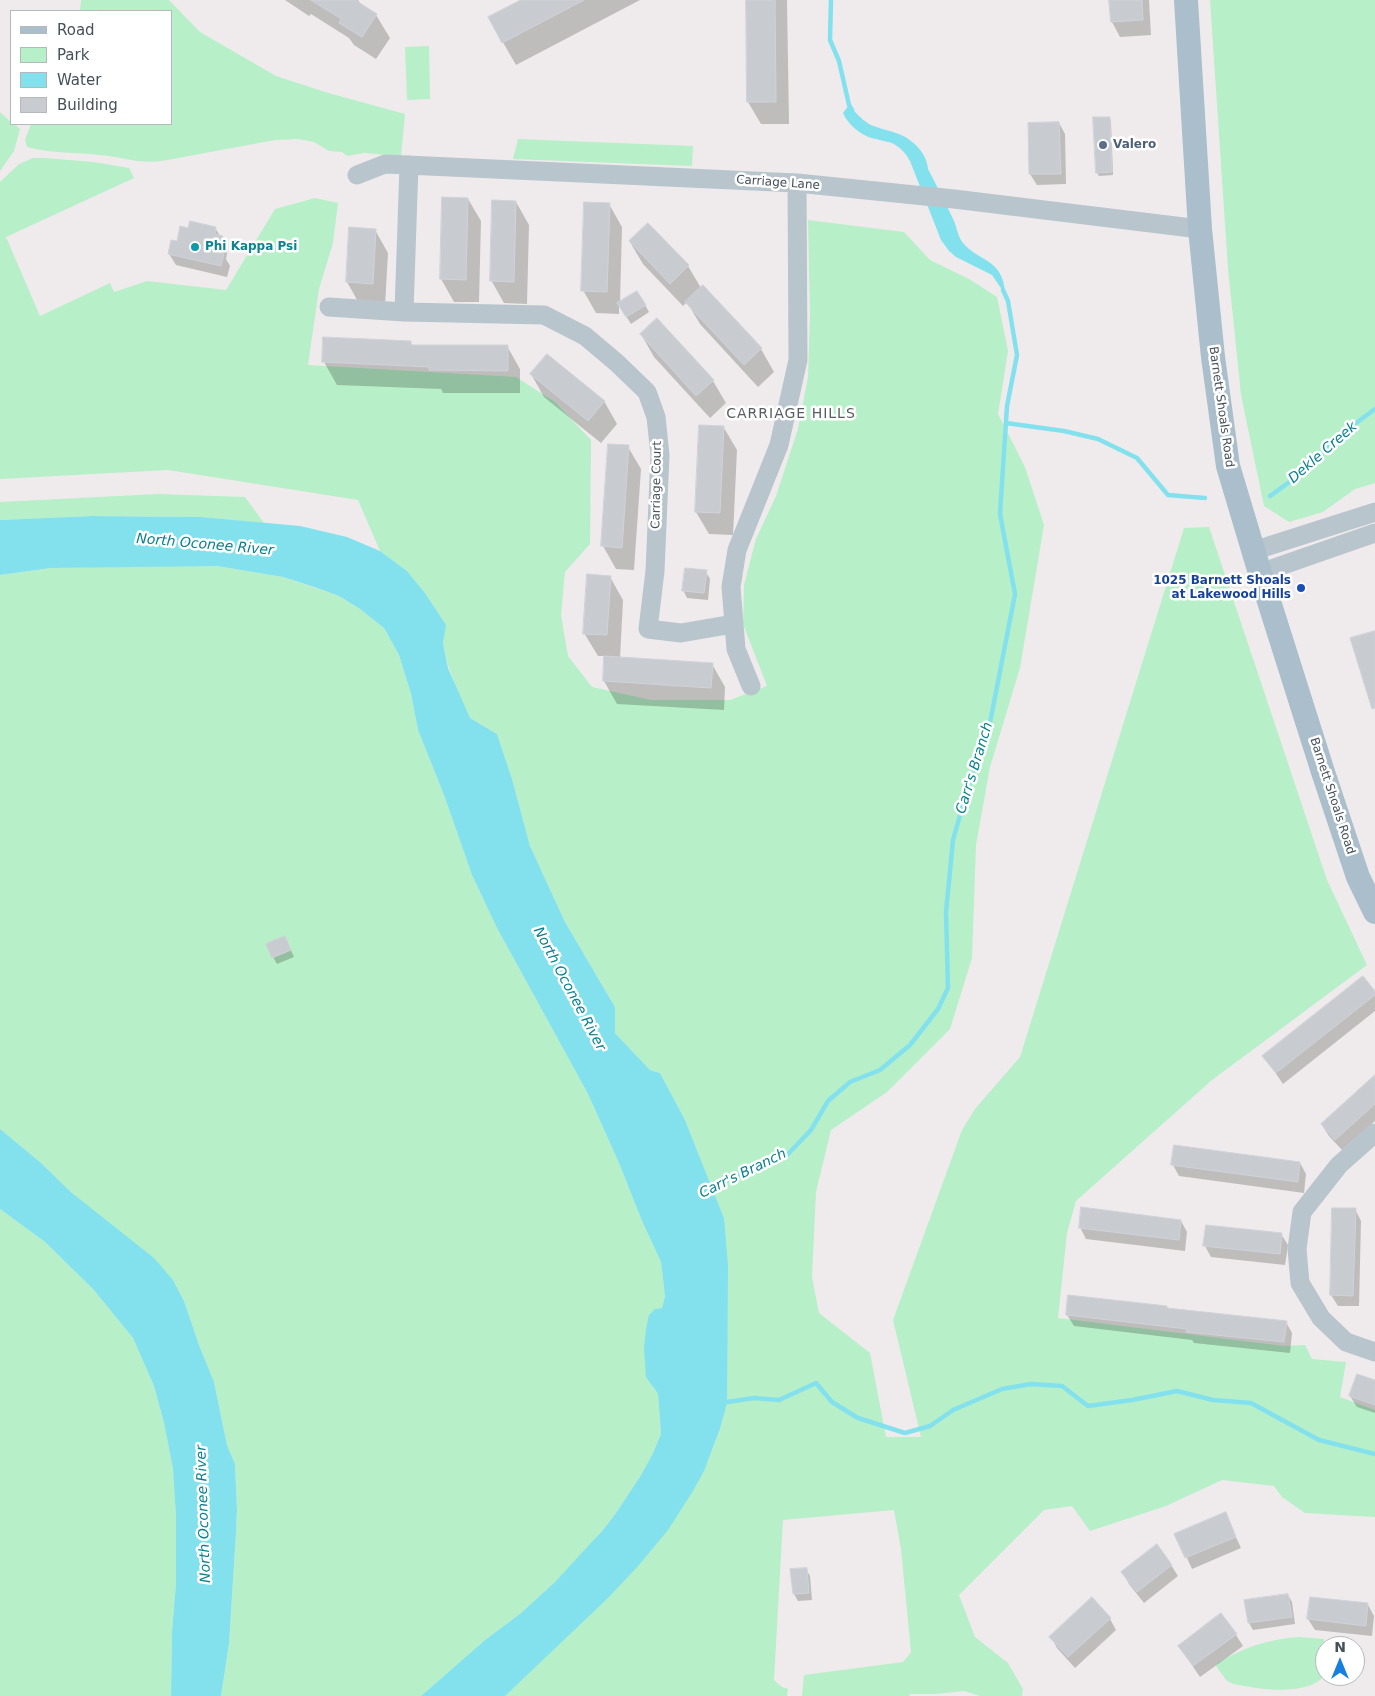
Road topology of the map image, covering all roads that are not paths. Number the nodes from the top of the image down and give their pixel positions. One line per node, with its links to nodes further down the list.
1 (1186, 0): 5 (main road, Barnett Shoals Road)
2 (409, 165): 3 (street, Carriage Lane); 4 (street, Carriage Lane); 7 (street)
3 (357, 175)
4 (797, 183): 5 (street, Carriage Lane); 11 (street)
5 (1200, 229): 10 (main road, Barnett Shoals Road)
6 (329, 308): 7 (street, Carriage Court)
7 (404, 312): 11 (street, Carriage Court)
8 (1375, 512): 10 (street)
9 (1375, 533): 10 (street)
10 (1257, 562): 13 (main road, Barnett Shoals Road)
11 (733, 624): 12 (street)
12 (750, 686)
13 (1375, 912)
14 (1375, 1133): 15 (street)
15 (1375, 1352)

